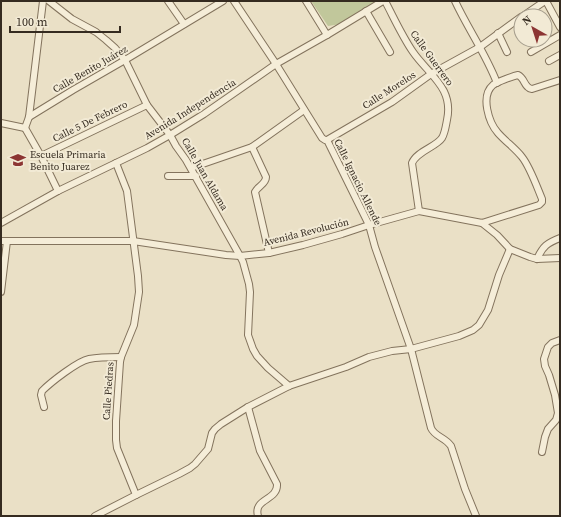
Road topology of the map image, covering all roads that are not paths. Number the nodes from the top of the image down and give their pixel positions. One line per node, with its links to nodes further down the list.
1 (43, 1): 31 (street)
2 (49, 1): 23 (street, Calle Juan Aldama)
3 (168, 1): 13 (street)
4 (223, 1): 13 (street, Calle Benito Juárez)
5 (234, 1): 25 (street, Calle Ignacio Allende)
6 (306, 1): 16 (street)
7 (384, 1): 11 (street, Avenida Independencia); 26 (street, Calle Guerrero)
8 (455, 1): 18 (street)
9 (545, 1): 10 (street, Calle Morelos); 14 (street)
10 (535, 8)
11 (366, 11): 16 (street, Avenida Independencia); 19 (street)
12 (513, 23): 15 (street, Calle Morelos)
13 (184, 24): 23 (street, Calle Benito Juárez)
14 (560, 27)
15 (498, 33): 18 (street, Calle Morelos); 20 (street)
16 (327, 35): 25 (street, Avenida Independencia)
17 (560, 35): 21 (street)
18 (480, 47): 26 (street, Calle Morelos); 28 (street)
19 (390, 52)
20 (507, 52)
21 (531, 52)
22 (560, 55): 24 (street)
23 (125, 60): 29 (street, Calle Juan Aldama); 31 (street, Calle Benito Juárez)
24 (549, 61)
25 (276, 64): 30 (street, Calle Ignacio Allende); 34 (street, Avenida Independencia)
26 (431, 74): 35 (street, Calle Morelos); 43 (street, Calle Guerrero)
27 (560, 80): 28 (street)
28 (497, 83): 44 (street, Avenida Revolución)
29 (147, 105): 34 (street, Calle Juan Aldama); 37 (street, Calle 5 De Febrero)
30 (304, 110): 35 (street, Calle Ignacio Allende); 36 (street)
31 (29, 117): 33 (street)
32 (1, 123): 33 (street)
33 (25, 128): 37 (street)
34 (170, 134): 38 (street, Avenida Independencia); 39 (street, Calle Juan Aldama)
35 (327, 140): 46 (street, Calle Ignacio Allende)
36 (252, 147): 39 (street); 51 (street)
37 (41, 156): 42 (street)
38 (116, 163): 42 (street, Avenida Independencia); 49 (street, Calle Piedras)
39 (191, 168): 41 (street, Calle Juan Aldama)
40 (168, 176): 41 (street)
41 (196, 176): 52 (street, Calle Juan Aldama)
42 (58, 191): 45 (street, Avenida Independencia)
43 (419, 211): 44 (street, Avenida Revolución); 46 (street, Avenida Revolución)
44 (482, 222): 50 (street)
45 (1, 223)
46 (369, 225): 51 (street, Avenida Revolución); 57 (street, Calle Ignacio Allende)
47 (560, 238): 54 (street)
48 (4, 241): 49 (street, Avenida Revolución); 55 (street)
49 (133, 241): 52 (street, Avenida Revolución); 58 (street, Calle Piedras)
50 (510, 249): 54 (street); 57 (street)
51 (269, 253): 52 (street, Avenida Revolución)
52 (240, 256): 59 (street, Calle Juan Aldama)
53 (560, 258): 54 (street)
54 (537, 259)
55 (1, 292)
56 (560, 340): 62 (street)
57 (411, 348): 59 (street); 66 (street, Calle Ignacio Allende)
58 (121, 356): 60 (street); 63 (street, Calle Piedras)
59 (289, 386): 61 (street)
60 (44, 407)
61 (248, 407): 63 (street); 65 (street)
62 (542, 452)
63 (136, 495): 64 (street)
64 (94, 516)
65 (258, 516)
66 (476, 516)

